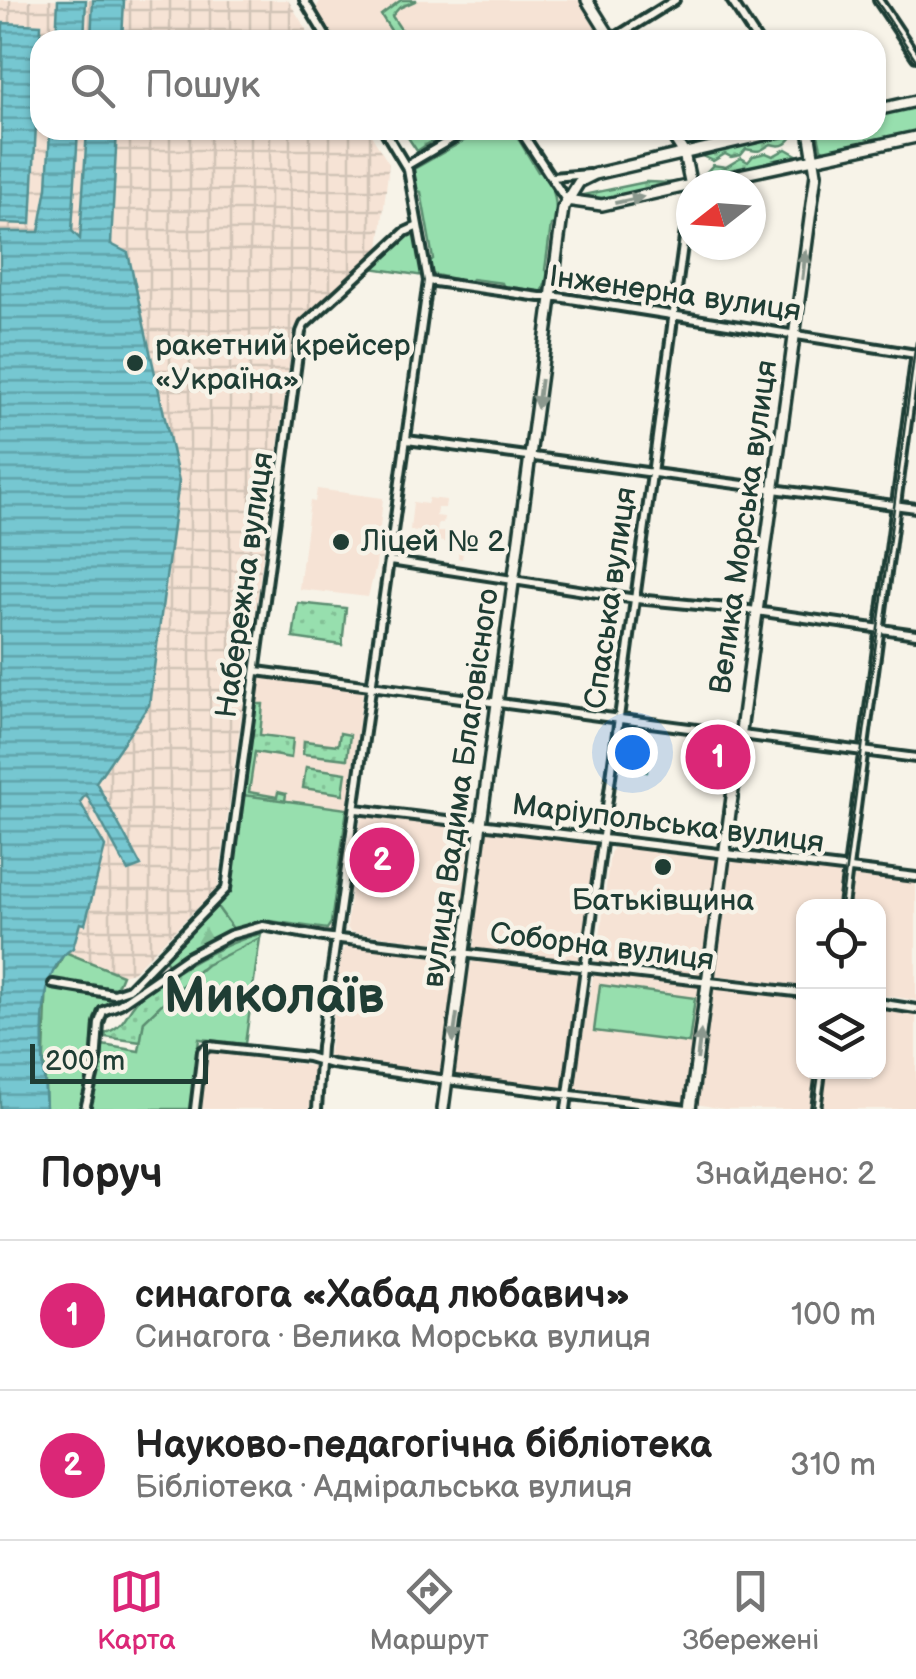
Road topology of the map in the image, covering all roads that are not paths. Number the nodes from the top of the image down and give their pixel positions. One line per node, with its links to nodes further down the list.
1 (587, 0): 7 (main road)
2 (675, 0): 8 (street)
3 (731, 0): 9 (street)
4 (878, 0): 10 (street)
5 (307, 1): 6 (street)
6 (323, 30)
7 (606, 30)
8 (628, 30)
9 (750, 30)
10 (916, 58)
11 (916, 101): 12 (main road)
12 (886, 108)
13 (916, 137): 21 (main road)
14 (390, 140): 22 (street)
15 (450, 140): 22 (street)
16 (527, 140): 26 (street)
17 (676, 140): 20 (main road)
18 (741, 140): 20 (main road)
19 (812, 140): 21 (main road, Велика Морська вулиця)
20 (684, 153): 23 (main road, Спаська вулиця); 25 (main road)
21 (816, 158): 24 (main road); 34 (main road, Велика Морська вулиця, one-way to 21)
22 (406, 166): 29 (street)
23 (688, 170)
24 (760, 170)
25 (595, 174): 26 (street); 28 (main road)
26 (551, 177): 28 (street)
27 (676, 188): 28 (main road, one-way to 27)
28 (566, 200): 32 (main road, вулиця Вадима Благовісного)
29 (418, 226): 31 (street); 48 (street, Набережна вулиця)
30 (681, 260): 33 (street, Спаська вулиця)
31 (428, 282): 32 (street, Інженерна вулиця); 36 (street)
32 (550, 297): 33 (street, Інженерна вулиця); 37 (main road, вулиця Вадима Благовісного, one-way to 37)
33 (673, 315): 34 (street, Інженерна вулиця); 38 (street, Спаська вулиця)
34 (795, 335): 35 (street, Інженерна вулиця); 39 (main road, Велика Морська вулиця)
35 (916, 354): 40 (street)
36 (407, 440): 37 (street); 42 (street)
37 (532, 457): 38 (street); 43 (main road, вулиця Вадима Благовісного)
38 (652, 474): 39 (street); 44 (street, Спаська вулиця)
39 (774, 488): 40 (street); 45 (main road, Велика Морська вулиця)
40 (898, 506): 41 (street); 46 (street)
41 (916, 508)
42 (390, 561): 43 (street); 49 (street)
43 (514, 580): 44 (street); 50 (main road, вулиця Вадима Благовісного)
44 (636, 598): 45 (street); 51 (street, Спаська вулиця)
45 (758, 611): 46 (street); 52 (main road, Велика Морська вулиця)
46 (882, 630): 47 (street); 53 (street)
47 (916, 634)
48 (256, 671): 49 (street); 69 (street, Набережна вулиця)
49 (372, 685): 50 (street); 55 (street)
50 (498, 702): 51 (street); 56 (main road, вулиця Вадима Благовісного)
51 (620, 718): 52 (street); 57 (street, Спаська вулиця)
52 (741, 733): 53 (street); 58 (main road, Велика Морська вулиця)
53 (865, 752): 54 (street); 59 (street)
54 (916, 758)
55 (356, 809): 56 (street, Маріупольська вулиця); 62 (street)
56 (481, 824): 57 (street, Маріупольська вулиця); 63 (main road, вулиця Вадима Благовісного)
57 (604, 840): 58 (street, Маріупольська вулиця); 64 (street, Спаська вулиця)
58 (725, 852): 59 (street, Маріупольська вулиця); 65 (main road, Велика Морська вулиця)
59 (848, 868): 60 (street, Маріупольська вулиця); 61 (street)
60 (916, 877)
61 (844, 899)
62 (336, 938): 63 (street, Соборна вулиця); 67 (street, Соборна вулиця); 72 (street)
63 (465, 954): 64 (street, Соборна вулиця); 74 (main road, вулиця Вадима Благовісного, one-way to 74)
64 (584, 969): 65 (street, Соборна вулиця); 75 (street, Спаська вулиця)
65 (707, 982): 68 (street, Соборна вулиця); 81 (main road, Велика Морська вулиця, one-way to 65)
66 (53, 984): 69 (street)
67 (135, 992): 69 (street); 76 (street)
68 (796, 992)
69 (114, 994)
70 (886, 1005): 71 (street)
71 (916, 1009)
72 (321, 1061): 74 (street); 77 (street); 78 (street)
73 (820, 1079): 82 (street)
74 (446, 1080): 75 (street); 79 (main road, вулиця Вадима Благовісного)
75 (568, 1096): 80 (street, Спаська вулиця); 81 (street)
76 (84, 1109)
77 (195, 1109)
78 (317, 1109)
79 (442, 1109)
80 (566, 1109)
81 (689, 1109)
82 (816, 1109)

